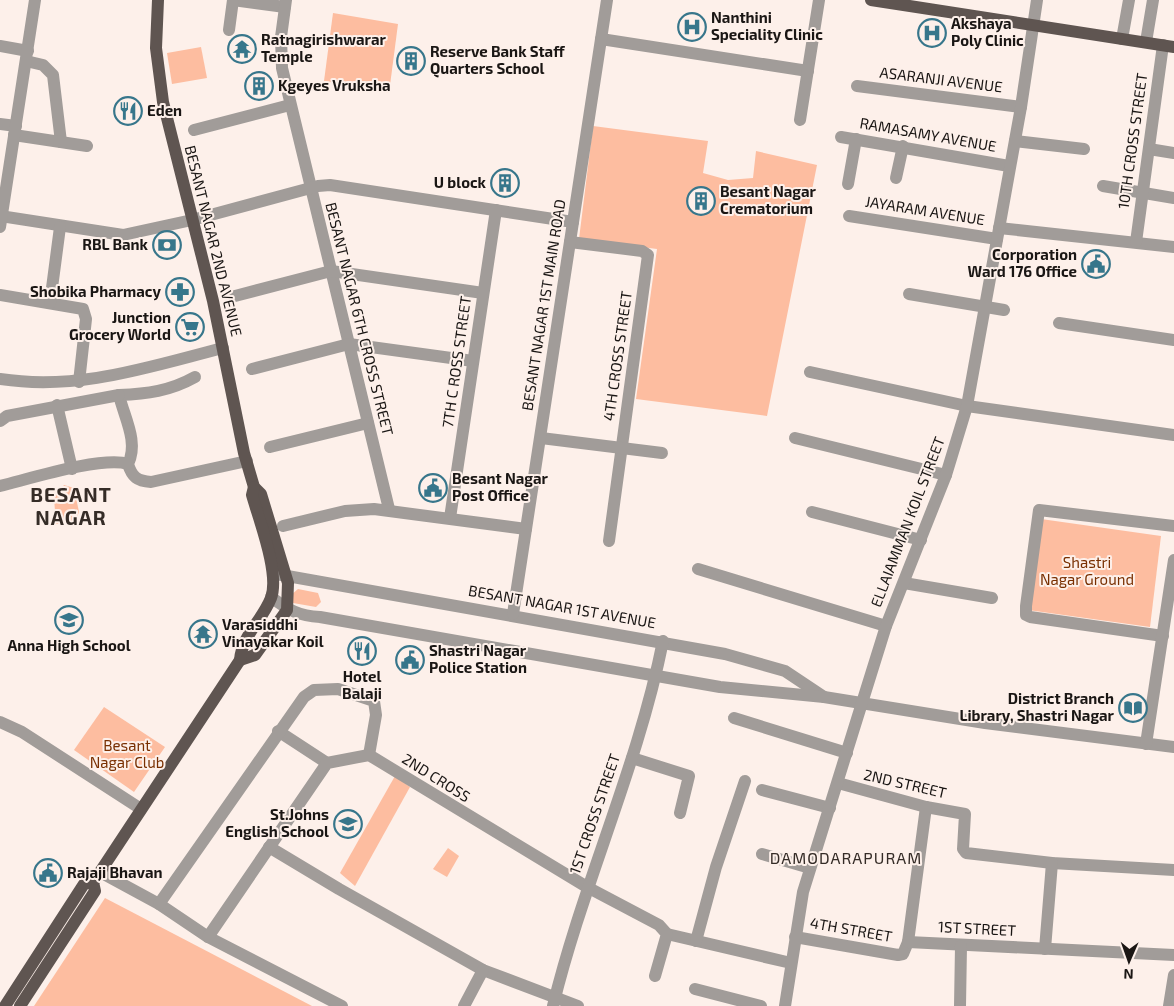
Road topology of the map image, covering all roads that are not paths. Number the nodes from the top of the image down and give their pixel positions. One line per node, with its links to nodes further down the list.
1 (35, 0): 18 (street)
2 (158, 0): 46 (main road, BESANT NAGAR 2ND AVENUE)
3 (233, 0): 10 (street); 12 (street)
4 (607, 0): 13 (street, BESANT NAGAR 1ST MAIN ROAD)
5 (819, 0): 19 (street)
6 (871, 0): 11 (main road)
7 (1037, 0): 11 (street, ELLAIAMMAN KOIL STREET)
8 (1129, 0): 14 (street)
9 (1153, 0): 15 (street)
10 (285, 4): 21 (street, BESANT NAGAR 6TH CROSS STREET)
11 (1034, 26): 14 (main road); 22 (street, ELLAIAMMAN KOIL STREET)
12 (228, 30)
13 (601, 39): 19 (street); 47 (street, BESANT NAGAR 1ST MAIN ROAD)
14 (1122, 39): 15 (main road)
15 (1146, 42): 17 (main road)
16 (0, 46): 18 (street)
17 (1169, 46): 34 (street, 10TH CROSS STREET)
18 (27, 56): 25 (street); 30 (street)
19 (808, 71): 23 (street)
20 (857, 86): 22 (street, ASARANJI AVENUE)
21 (290, 105): 26 (street); 40 (street, BESANT NAGAR 6TH CROSS STREET)
22 (1021, 107): 29 (street, ELLAIAMMAN KOIL STREET)
23 (800, 120)
24 (0, 124): 25 (street)
25 (15, 130): 30 (street); 45 (street)
26 (194, 130)
27 (841, 137): 28 (street, RAMASAMY AVENUE)
28 (856, 139): 32 (street, RAMASAMY AVENUE); 38 (street)
29 (1015, 141): 33 (street); 36 (street, ELLAIAMMAN KOIL STREET)
30 (61, 142): 31 (street)
31 (87, 146)
32 (903, 146): 36 (street, RAMASAMY AVENUE); 37 (street)
33 (1084, 149)
34 (1149, 149): 35 (street); 41 (street, 10TH CROSS STREET)
35 (1174, 153)
36 (1009, 166): 49 (street, ELLAIAMMAN KOIL STREET)
37 (896, 178)
38 (848, 184)
39 (1103, 186): 41 (street)
40 (310, 188): 43 (street); 46 (street); 53 (street, BESANT NAGAR 6TH CROSS STREET)
41 (1143, 193): 42 (street); 51 (street, 10TH CROSS STREET)
42 (1174, 198)
43 (496, 210): 47 (street); 54 (street, 7TH C ROSS STREET)
44 (848, 216): 49 (street, JAYARAM AVENUE)
45 (0, 220): 48 (street)
46 (192, 220): 48 (street); 64 (main road, BESANT NAGAR 2ND AVENUE)
47 (573, 222): 50 (street, BESANT NAGAR 1ST MAIN ROAD)
48 (60, 226): 58 (street)
49 (998, 234): 51 (street, JAYARAM AVENUE); 59 (street, ELLAIAMMAN KOIL STREET)
50 (570, 242): 77 (street, BESANT NAGAR 1ST MAIN ROAD); 80 (street, 4TH CROSS STREET)
51 (1136, 242): 52 (street, JAYARAM AVENUE)
52 (1174, 247)
53 (331, 271): 54 (street); 57 (street); 63 (street, BESANT NAGAR 6TH CROSS STREET)
54 (483, 293): 65 (street, 7TH C ROSS STREET)
55 (909, 294): 59 (street)
56 (0, 295): 58 (street)
57 (235, 296)
58 (50, 303): 70 (street)
59 (984, 307): 60 (street); 73 (street, ELLAIAMMAN KOIL STREET)
60 (1004, 310)
61 (1060, 323): 62 (street)
62 (1174, 340)
63 (349, 344): 65 (street); 66 (street); 75 (street, BESANT NAGAR 6TH CROSS STREET)
64 (223, 348): 70 (street); 82 (main road, BESANT NAGAR 2ND AVENUE)
65 (473, 361): 90 (street, 7TH C ROSS STREET)
66 (252, 369)
67 (810, 372): 73 (street)
68 (195, 377): 71 (street)
69 (0, 379): 70 (street)
70 (79, 382)
71 (119, 395): 72 (street); 83 (street)
72 (56, 405): 74 (street); 84 (street)
73 (967, 406): 76 (street); 85 (street, ELLAIAMMAN KOIL STREET)
74 (0, 421)
75 (368, 423): 79 (street); 88 (street, BESANT NAGAR 6TH CROSS STREET)
76 (1174, 435)
77 (540, 438): 80 (street); 93 (street, BESANT NAGAR 1ST MAIN ROAD)
78 (795, 438): 85 (street)
79 (270, 447)
80 (622, 448): 81 (street); 95 (street, 4TH CROSS STREET)
81 (662, 453)
82 (240, 463): 83 (street); 87 (main road, BESANT NAGAR 2ND AVENUE)
83 (128, 464): 84 (street)
84 (72, 469): 86 (street)
85 (946, 475): 94 (street, ELLAIAMMAN KOIL STREET)
86 (0, 486)
87 (254, 487): 97 (main road); 99 (main road)
88 (389, 510): 90 (street); 91 (street)
89 (812, 512): 94 (street)
90 (450, 518): 93 (street)
91 (283, 526)
92 (1174, 526): 106 (street)
93 (526, 529): 104 (street, BESANT NAGAR 1ST MAIN ROAD)
94 (921, 540): 100 (street, ELLAIAMMAN KOIL STREET)
95 (609, 541)
96 (1174, 560): 106 (street)
97 (271, 569): 99 (street, BESANT NAGAR 1ST AVENUE); 101 (main road)
98 (698, 569): 105 (street)
99 (286, 575): 103 (main road); 104 (street, BESANT NAGAR 1ST AVENUE)
100 (904, 582): 102 (street); 105 (street, ELLAIAMMAN KOIL STREET)
101 (271, 597): 103 (street); 108 (main road)
102 (992, 598)
103 (287, 610): 108 (main road); 109 (street)
104 (513, 614): 107 (street, BESANT NAGAR 1ST AVENUE)
105 (886, 626): 111 (street, ELLAIAMMAN KOIL STREET)
106 (1163, 636): 115 (street)
107 (663, 642): 109 (street, 1ST CROSS STREET); 110 (street, BESANT NAGAR 1ST AVENUE)
108 (240, 660): 126 (main road)
109 (656, 677): 110 (street); 119 (street, 1ST CROSS STREET)
110 (824, 696): 111 (street)
111 (862, 702): 115 (street); 117 (street, ELLAIAMMAN KOIL STREET)
112 (734, 718): 117 (street)
113 (0, 722): 126 (street)
114 (278, 731): 118 (street); 120 (street); 135 (street)
115 (1146, 744): 116 (street)
116 (1174, 747)
117 (848, 753): 122 (street, ELLAIAMMAN KOIL STREET)
118 (369, 756): 120 (street); 134 (street, 2ND CROSS)
119 (632, 758): 127 (street); 134 (street, 1ST CROSS STREET)
120 (327, 763): 128 (street)
121 (745, 781): 139 (street)
122 (838, 783): 124 (street, 2ND STREET); 125 (street, ELLAIAMMAN KOIL STREET)
123 (762, 790): 125 (street)
124 (926, 807): 130 (street, 2ND STREET); 140 (street)
125 (830, 808): 131 (street, ELLAIAMMAN KOIL STREET)
126 (141, 809): 133 (main road)
127 (680, 813)
128 (270, 847): 137 (street); 145 (street)
129 (762, 854): 131 (street)
130 (1052, 863): 132 (street); 142 (street)
131 (810, 868): 138 (street, ELLAIAMMAN KOIL STREET)
132 (1174, 870)
133 (96, 877): 135 (street); 150 (main road); 151 (main road)
134 (587, 887): 136 (street, 2ND CROSS); 149 (street, 1ST CROSS STREET)
135 (159, 904): 137 (street)
136 (667, 934): 139 (street); 147 (street)
137 (208, 937): 152 (street)
138 (795, 937): 140 (street, 4TH STREET); 144 (street, ELLAIAMMAN KOIL STREET)
139 (696, 942): 144 (street)
140 (908, 942): 141 (street, 1ST STREET)
141 (961, 946): 142 (street, 1ST STREET); 157 (street)
142 (1045, 949): 143 (street, 1ST STREET)
143 (1174, 955)
144 (791, 963): 156 (street, ELLAIAMMAN KOIL STREET)
145 (483, 970): 149 (street); 153 (street)
146 (1174, 975): 158 (street)
147 (655, 976)
148 (696, 989): 155 (street)
149 (554, 1002): 154 (street)
150 (5, 1006)
151 (20, 1006)
152 (342, 1006)
153 (464, 1006)
154 (578, 1006)
155 (761, 1006)
156 (785, 1006)
157 (960, 1006)
158 (1169, 1006)

